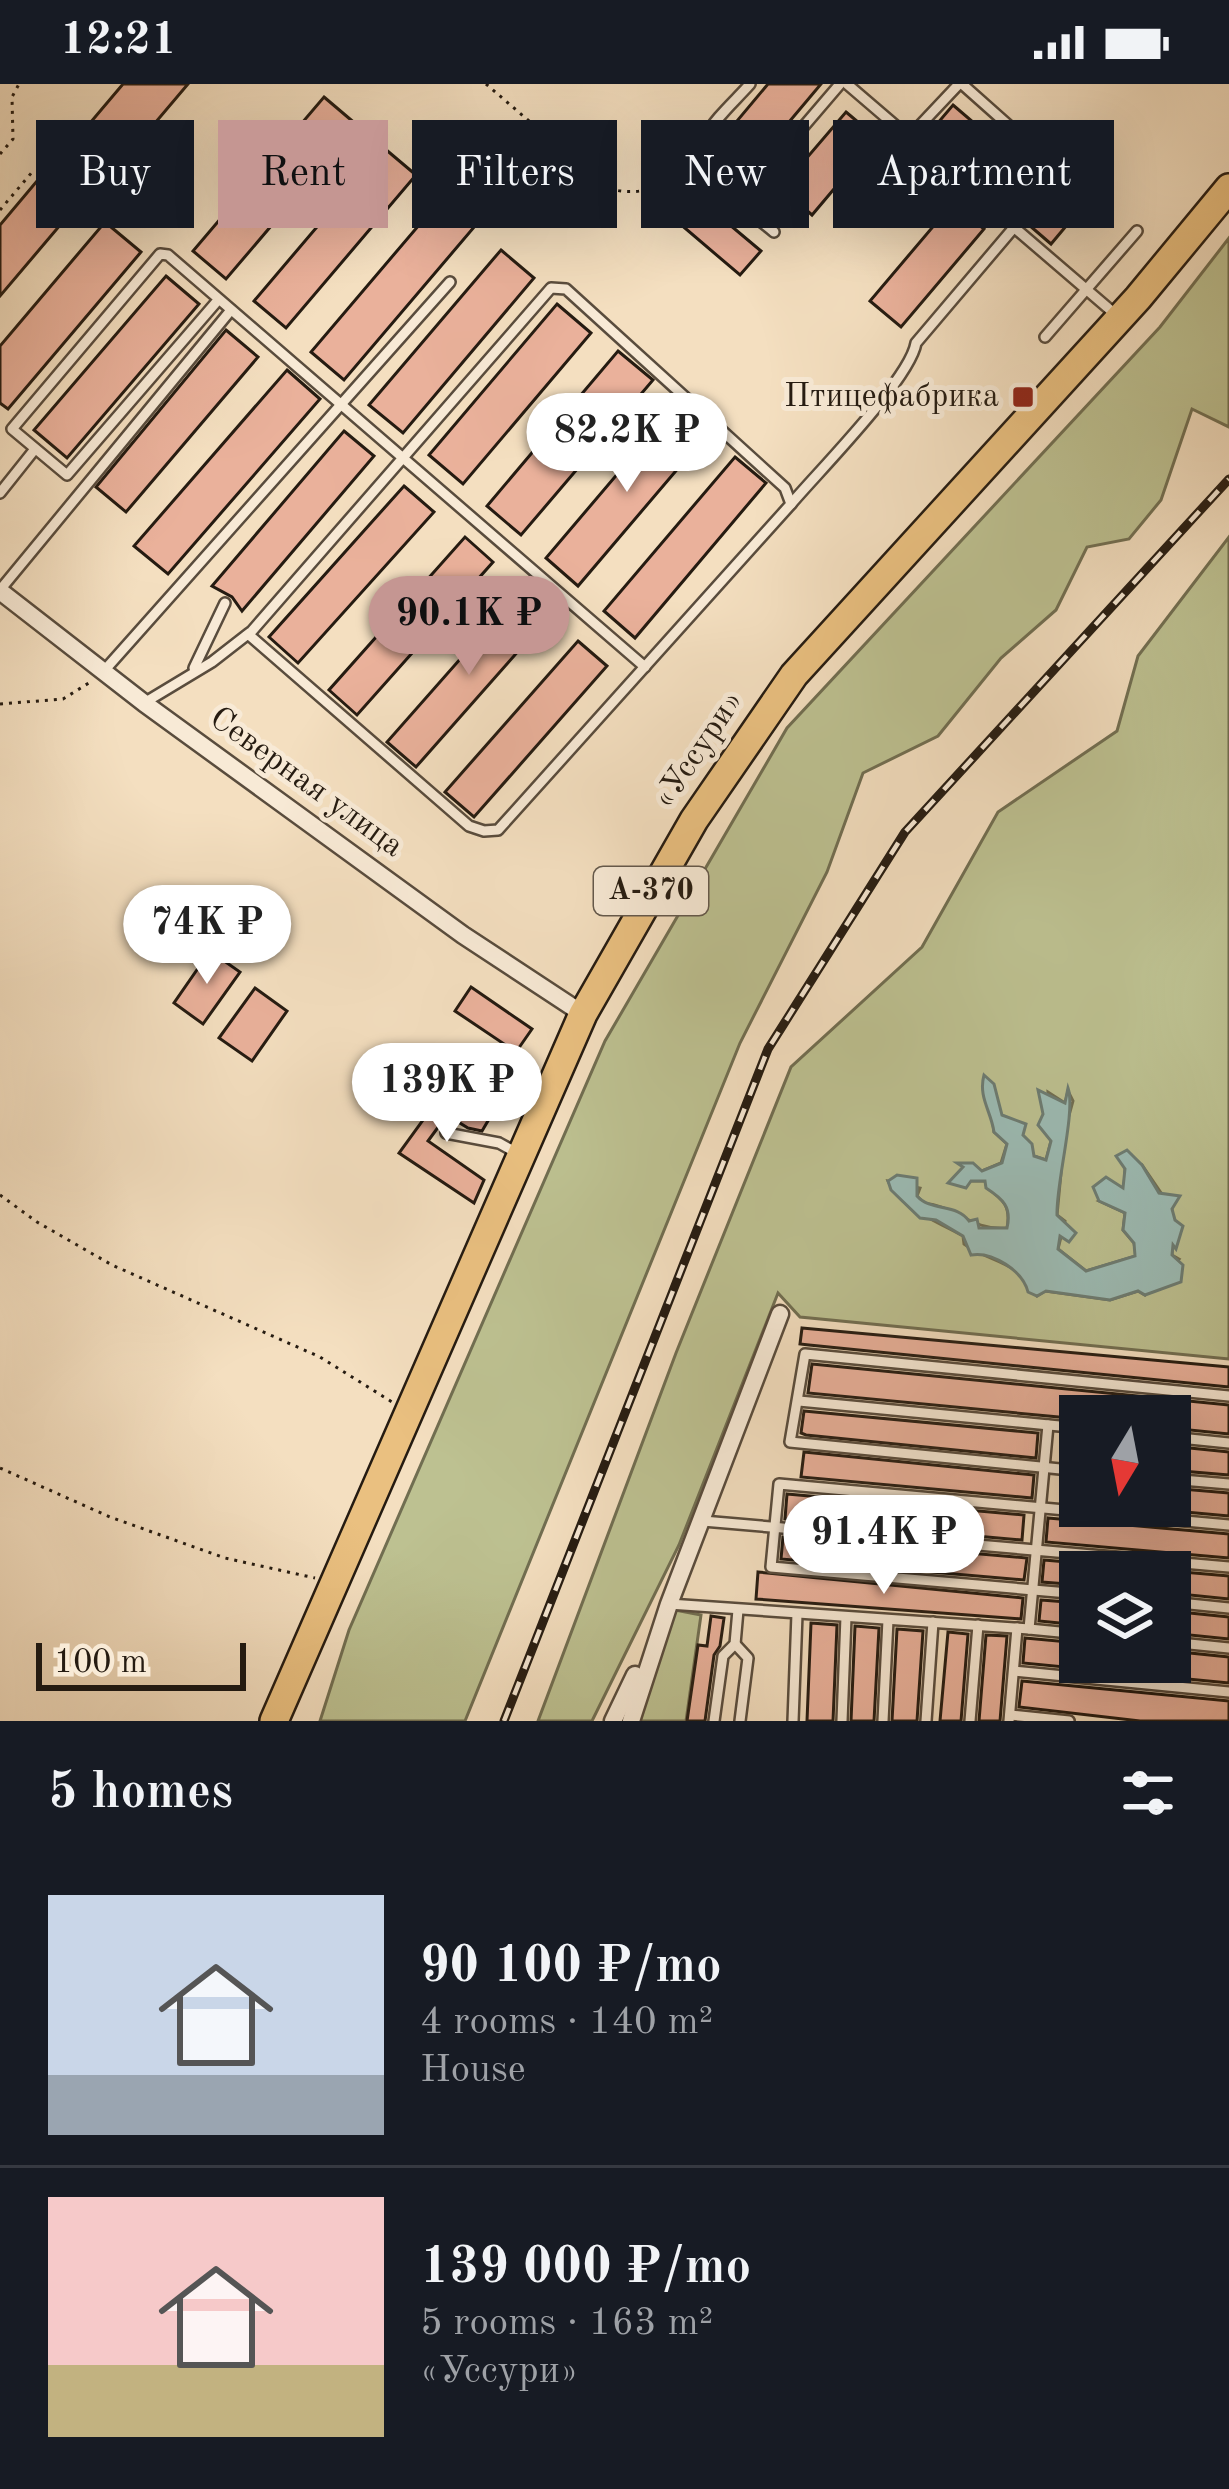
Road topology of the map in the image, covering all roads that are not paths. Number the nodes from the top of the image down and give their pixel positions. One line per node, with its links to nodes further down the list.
1 (750, 84): 4 (lane)
2 (844, 84): 5 (lane); 8 (lane)
3 (960, 84): 6 (lane); 7 (lane)
4 (719, 120)
5 (889, 120)
6 (926, 120)
7 (1001, 120)
8 (809, 123)
9 (1229, 188): 18 (highway, «Уссури» / А-370)
10 (769, 228): 13 (lane)
11 (1013, 228): 15 (lane); 24 (lane)
12 (1137, 231): 15 (lane)
13 (774, 232)
14 (450, 282): 20 (lane)
15 (1087, 290): 18 (lane); 19 (lane)
16 (219, 299): 17 (lane); 21 (lane); 21 (lane)
17 (231, 310): 20 (lane); 25 (lane)
18 (1119, 317): 32 (highway, «Уссури» / А-370)
19 (1045, 337)
20 (340, 405): 22 (lane); 29 (lane)
21 (35, 448): 23 (lane)
22 (404, 459): 24 (lane); 27 (lane); 28 (lane)
23 (0, 493)
24 (791, 504): 28 (lane)
25 (0, 591): 29 (street, Северная улица)
26 (225, 603): 30 (lane)
27 (248, 634): 28 (lane); 30 (lane)
28 (645, 667)
29 (103, 673): 31 (street, Северная улица)
30 (191, 673): 31 (lane)
31 (144, 704): 32 (street, Северная улица)
32 (584, 1014): 34 (highway, «Уссури» / А-370)
33 (446, 1133): 34 (lane)
34 (522, 1156): 72 (highway, «Уссури» / А-370)
35 (780, 1314): 47 (street)
36 (1229, 1396): 37 (lane)
37 (799, 1401): 38 (lane); 42 (lane)
38 (1048, 1425): 39 (lane); 42 (lane)
39 (1059, 1426)
40 (1191, 1439): 41 (lane)
41 (1229, 1443)
42 (1046, 1468): 43 (lane); 46 (lane)
43 (1059, 1469)
44 (1191, 1481): 45 (lane)
45 (1229, 1484)
46 (1042, 1508): 48 (lane); 49 (lane); 50 (lane)
47 (703, 1522): 49 (lane); 54 (street)
48 (1229, 1525)
49 (775, 1528): 50 (lane); 52 (lane)
50 (1037, 1552): 51 (lane); 52 (lane)
51 (1229, 1567)
52 (1033, 1589): 53 (lane); 63 (lane)
53 (1059, 1592)
54 (669, 1604): 57 (lane); 73 (street); 74 (street)
55 (1191, 1604): 56 (lane)
56 (1229, 1608)
57 (738, 1610): 58 (lane); 65 (lane)
58 (797, 1614): 59 (lane); 77 (lane)
59 (846, 1617): 60 (lane); 78 (lane)
60 (888, 1620): 61 (lane); 79 (lane)
61 (933, 1622): 62 (lane); 80 (lane)
62 (978, 1625): 63 (lane); 81 (lane)
63 (1023, 1628): 64 (lane); 68 (lane)
64 (1059, 1632)
65 (735, 1644): 75 (lane); 76 (lane)
66 (1191, 1644): 67 (lane)
67 (1229, 1648)
68 (1013, 1671): 69 (lane); 70 (lane)
69 (1229, 1692)
70 (1010, 1718): 71 (lane)
71 (1041, 1720): 82 (lane)
72 (274, 1721)
73 (613, 1721)
74 (631, 1721)
75 (714, 1721)
76 (740, 1721)
77 (793, 1721)
78 (842, 1721)
79 (883, 1721)
80 (926, 1721)
81 (970, 1721)
82 (1069, 1721)

